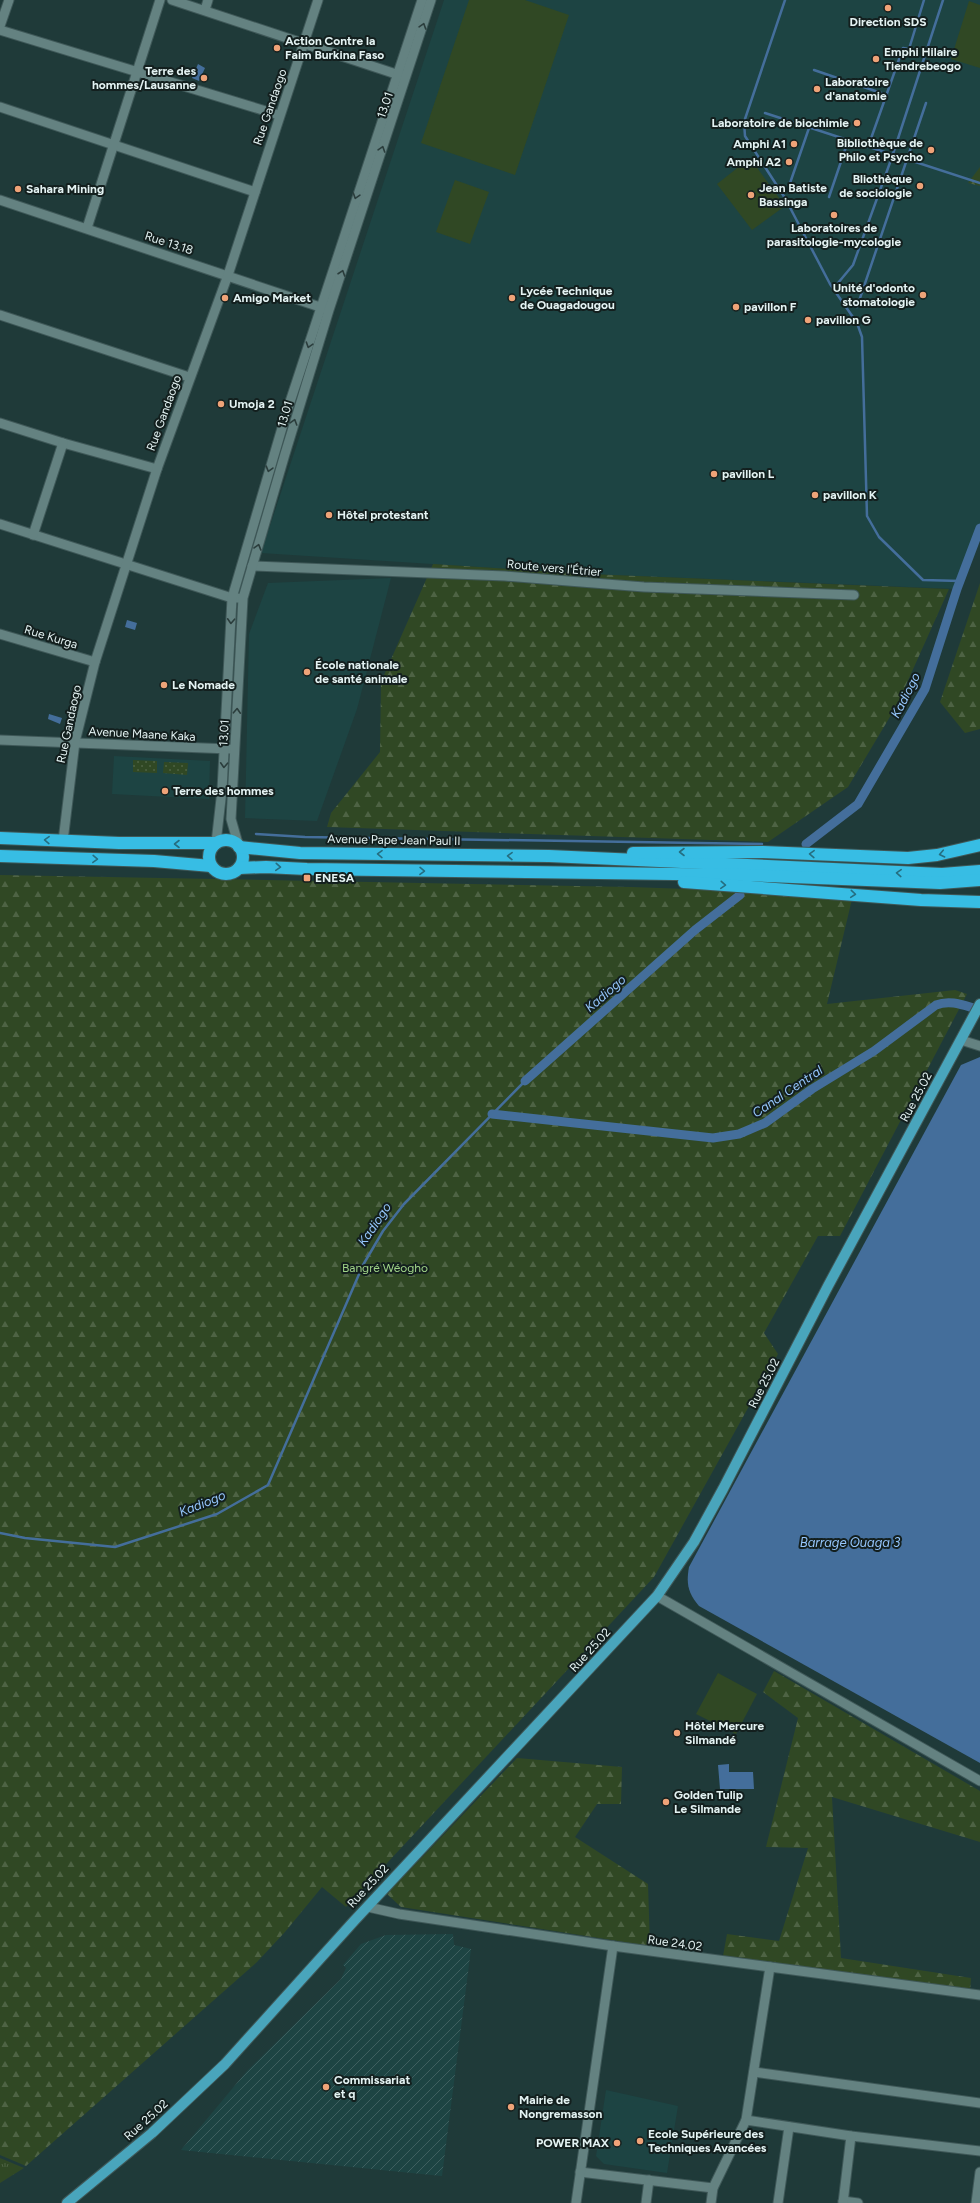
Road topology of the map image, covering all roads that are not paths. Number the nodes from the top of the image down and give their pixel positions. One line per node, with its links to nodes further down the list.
1 (9, 0): 9 (street)
2 (160, 0): 12 (street)
3 (172, 0): 8 (street)
4 (208, 0): 8 (street)
5 (318, 0): 11 (street, Rue Gandaogo)
6 (422, 0): 13 (street, 13.01)
7 (431, 0): 14 (street, 13.01, one-way to 7)
8 (205, 10): 11 (street)
9 (0, 26)
10 (0, 30): 12 (street)
11 (304, 44): 13 (street); 16 (street, Rue Gandaogo)
12 (137, 72): 16 (street); 17 (street)
13 (398, 75): 14 (street); 22 (street, 13.01, one-way to 22)
14 (407, 78): 22 (street, 13.01, one-way to 14)
15 (0, 107): 17 (street)
16 (279, 115): 18 (street, Rue Gandaogo)
17 (113, 145): 18 (street); 20 (street)
18 (255, 192): 21 (street, Rue Gandaogo)
19 (0, 200): 20 (street, Rue 13.18)
20 (87, 228): 21 (street, Rue 13.18)
21 (228, 275): 22 (street, Rue 13.18); 24 (street, Rue Gandaogo)
22 (325, 309): 31 (street, 13.01, one-way to 22); 33 (street, 13.01, one-way to 33)
23 (0, 315): 24 (street)
24 (190, 378): 27 (street, Rue Gandaogo)
25 (0, 423): 26 (street)
26 (63, 443): 27 (street); 29 (street)
27 (157, 469): 30 (street, Rue Gandaogo)
28 (0, 524): 29 (street)
29 (33, 535): 30 (street)
30 (128, 565): 33 (street); 36 (street, Rue Gandaogo)
31 (252, 566): 32 (street, Route vers l'Étrier); 34 (street, 13.01)
32 (854, 595)
33 (232, 598): 34 (street); 39 (street, 13.01, one-way to 39)
34 (243, 598): 40 (street, 13.01, one-way to 34)
35 (0, 634): 36 (street, Rue Kurga)
36 (95, 662): 38 (street, Rue Gandaogo)
37 (0, 740): 38 (street, Avenue Maane Kaka)
38 (75, 742): 39 (street, Avenue Maane Kaka); 42 (street, Rue Gandaogo)
39 (225, 749): 40 (street, Avenue Maane Kaka); 43 (street, 13.01, one-way to 43)
40 (235, 749): 45 (street, 13.01)
41 (0, 838): 42 (highway, Avenue Pape Jean Paul II, one-way to 41)
42 (63, 841): 43 (highway, Avenue Pape Jean Paul II, one-way to 42)
43 (216, 843): 45 (highway, Avenue Pape Jean Paul II); 48 (highway)
44 (980, 845): 47 (highway, one-way to 47)
45 (240, 847): 47 (highway, Avenue Pape Jean Paul II, one-way to 45); 49 (highway)
46 (0, 856): 48 (highway, one-way to 48)
47 (549, 856): 50 (highway, one-way to 47)
48 (211, 866): 49 (highway)
49 (239, 868): 51 (highway, one-way to 51)
50 (980, 871)
51 (544, 873): 52 (highway); 53 (highway, one-way to 53)
52 (980, 880)
53 (951, 901): 54 (highway); 55 (highway)
54 (980, 902)
55 (980, 907)
56 (980, 1004): 57 (main road, Rue 25.02)
57 (961, 1040): 58 (street); 59 (main road, Rue 25.02)
58 (980, 1046)
59 (657, 1596): 60 (street); 61 (main road, Rue 25.02)
60 (980, 1781)
61 (368, 1907): 62 (street, Rue 24.02); 76 (main road, Rue 25.02)
62 (613, 1946): 63 (street, Rue 24.02); 71 (street)
63 (770, 1967): 64 (street, Rue 24.02); 65 (street)
64 (980, 1995)
65 (754, 2072): 66 (street); 67 (street)
66 (980, 2102)
67 (746, 2120): 68 (street); 74 (street)
68 (789, 2127): 69 (street); 80 (street)
69 (850, 2136): 70 (street); 75 (street)
70 (980, 2152)
71 (580, 2172): 73 (street); 77 (street)
72 (980, 2172): 82 (street)
73 (649, 2180): 74 (street); 78 (street)
74 (713, 2188): 79 (street)
75 (843, 2202): 81 (street)
76 (69, 2203)
77 (576, 2203)
78 (646, 2203)
79 (711, 2203)
80 (778, 2203)
81 (858, 2203)
82 (976, 2203)

